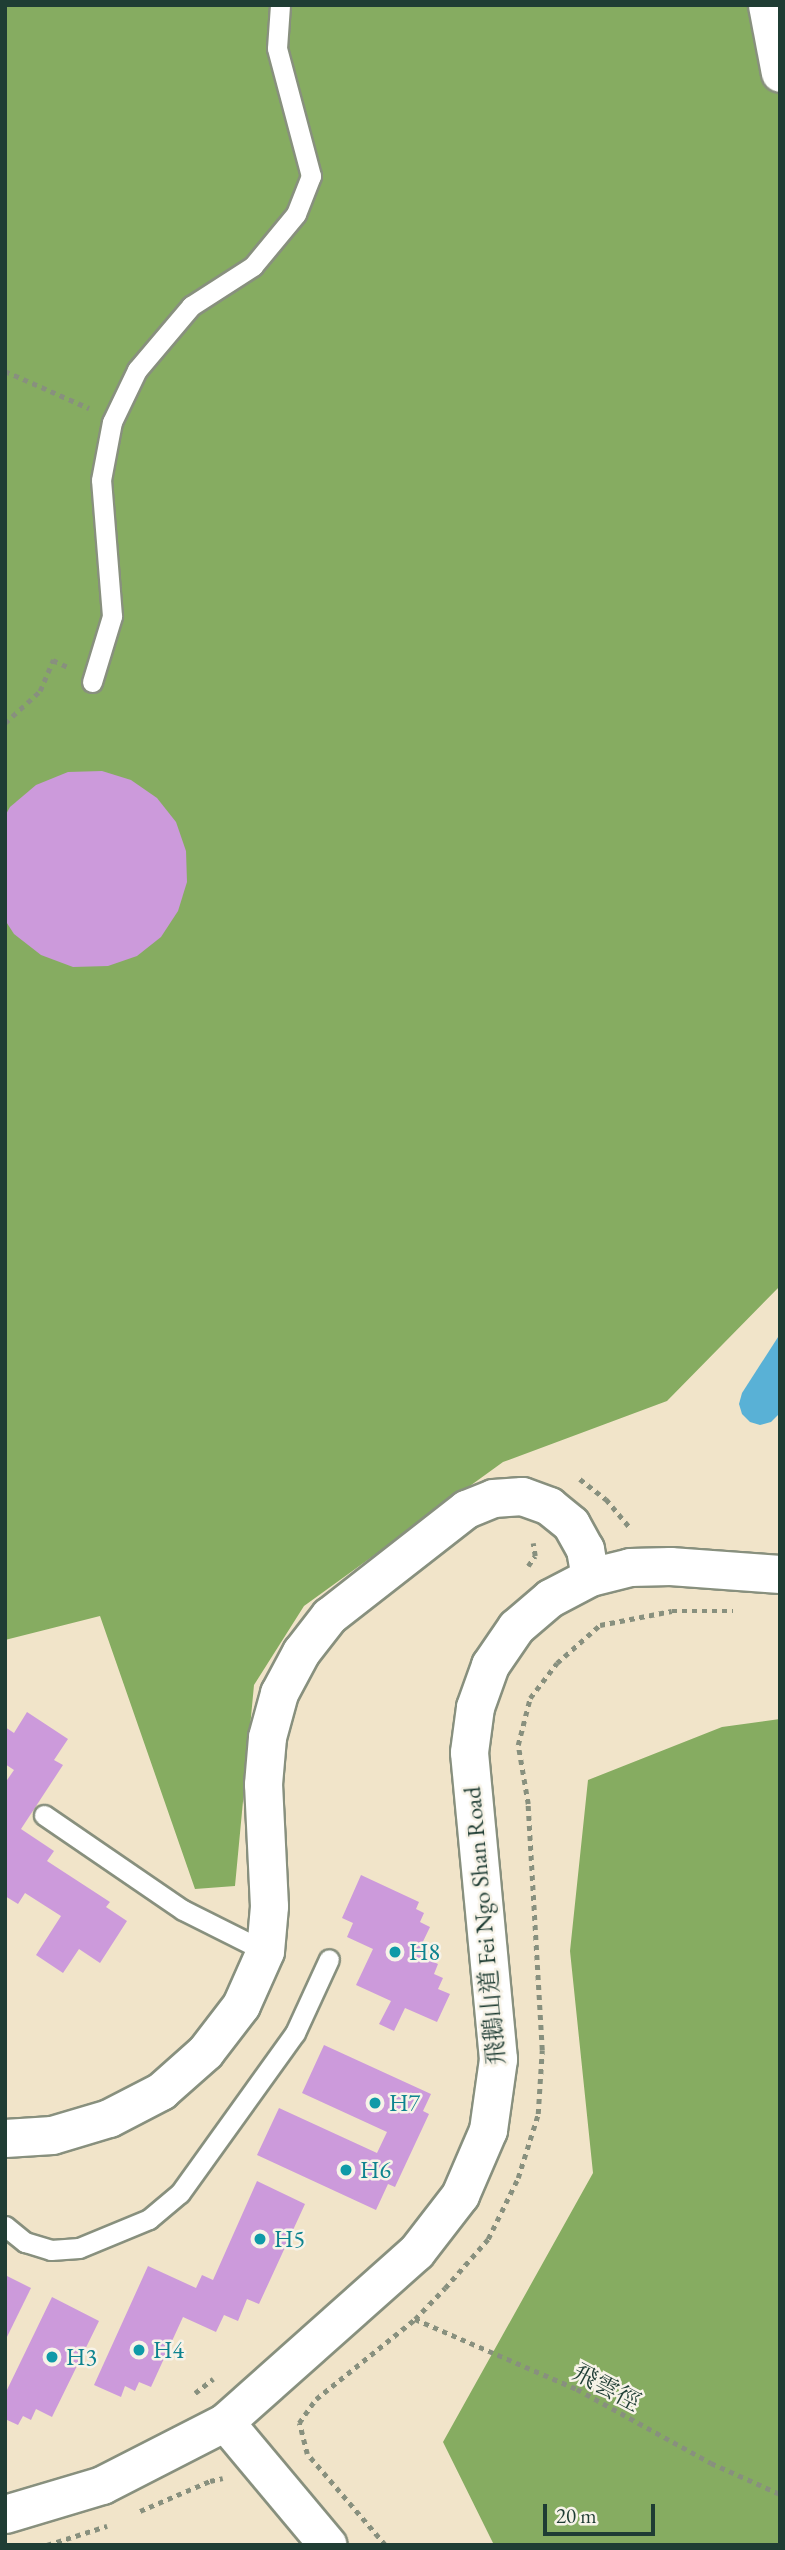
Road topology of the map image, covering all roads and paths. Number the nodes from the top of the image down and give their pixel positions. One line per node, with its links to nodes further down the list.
1 (280, 5): 6 (lane)
2 (767, 5): 3 (street)
3 (780, 73)
4 (5, 370): 5 (path)
5 (90, 409)
6 (100, 656): 7 (lane); 8 (path)
7 (92, 681)
8 (5, 723)
9 (780, 1574): 10 (street, 飛鵝山道 Fei Ngo Shan Road)
10 (590, 1577): 13 (street); 18 (street, 飛鵝山道 Fei Ngo Shan Road)
11 (739, 1611): 17 (path)
12 (44, 1815): 13 (lane)
13 (265, 1951): 15 (street)
14 (329, 1959): 16 (lane)
15 (5, 2138)
16 (5, 2226)
17 (415, 2319): 20 (path, 飛雲徑); 26 (path)
18 (225, 2422): 21 (street, 飛鵝山道 Fei Ngo Shan Road); 25 (street)
19 (230, 2477): 22 (path)
20 (780, 2494)
21 (5, 2514)
22 (129, 2516)
23 (118, 2521): 24 (path)
24 (47, 2545)
25 (328, 2545)
26 (385, 2545)

